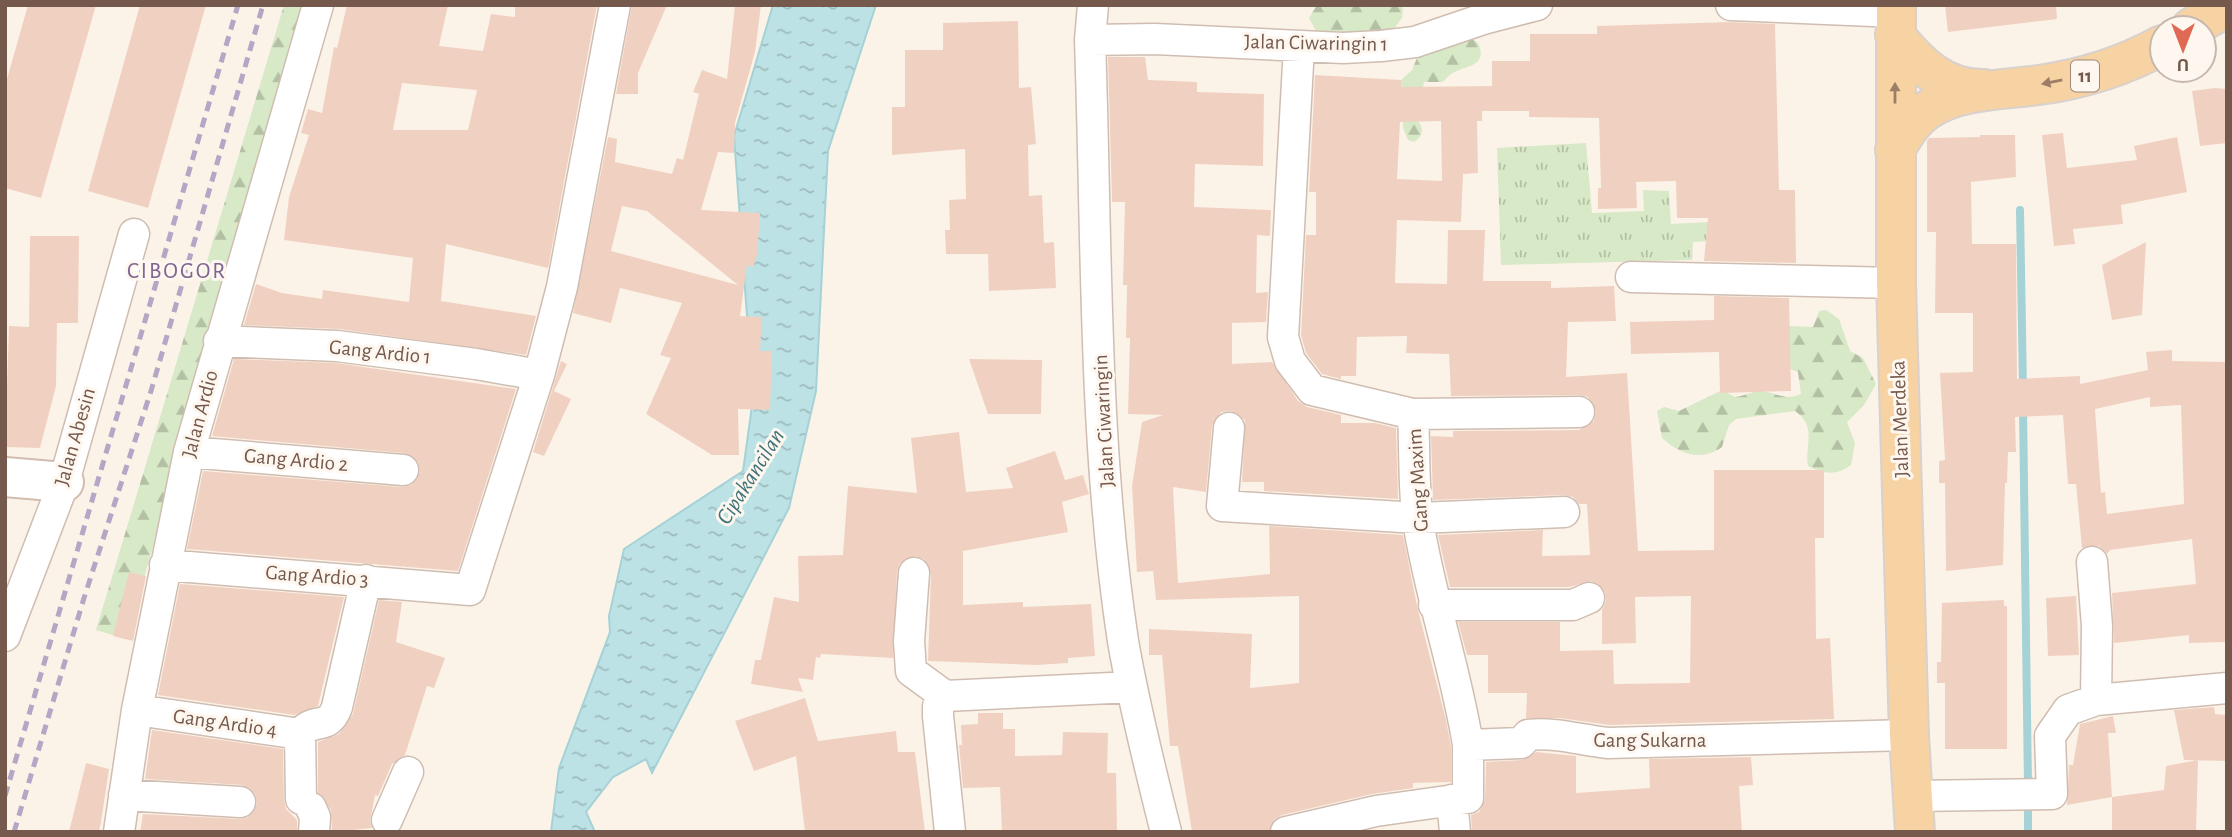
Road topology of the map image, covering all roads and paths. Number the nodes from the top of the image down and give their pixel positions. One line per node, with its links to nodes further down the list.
1 (318, 5): 15 (street, Jalan Ardio)
2 (615, 5): 16 (street)
3 (1093, 5): 7 (street, Jalan Ciwaringin)
4 (1537, 5): 8 (street, Jalan Ciwaringin 1)
5 (1731, 5): 6 (street)
6 (1896, 17): 10 (main road, 11); 11 (main road, Jalan Merdeka, one-way to 6)
7 (1090, 40): 8 (street, Jalan Ciwaringin 1); 33 (street, Jalan Ciwaringin)
8 (1299, 46): 18 (street, Gang Maxim)
9 (2148, 53): 10 (main road, 11, one-way to 10)
10 (2003, 89): 11 (main road)
11 (1895, 150): 14 (main road, Jalan Merdeka)
12 (134, 234): 23 (street, Jalan Abesin)
13 (1631, 277): 14 (street)
14 (1896, 283): 39 (main road, Jalan Merdeka)
15 (219, 341): 16 (street, Gang Ardio 1); 20 (street, Jalan Ardio)
16 (539, 376): 29 (street, Gang Ardio 3)
17 (1579, 412): 18 (street)
18 (1413, 414): 25 (street, Gang Maxim)
19 (1229, 428): 25 (street)
20 (189, 452): 21 (street, Gang Ardio 2); 27 (street, Jalan Ardio)
21 (403, 470)
22 (5, 478): 23 (street)
23 (64, 482): 32 (street, Jalan Abesin)
24 (1564, 512): 25 (street)
25 (1418, 518): 31 (street, Gang Maxim)
26 (2092, 562): 36 (street)
27 (164, 565): 29 (street, Gang Ardio 3); 37 (street, Jalan Ardio)
28 (914, 573): 35 (street)
29 (366, 580): 38 (street, Gang Ardio 4)
30 (1589, 597): 31 (street)
31 (1434, 605): 40 (street, Gang Maxim)
32 (5, 636)
33 (1132, 687): 35 (street); 50 (street, Jalan Ciwaringin)
34 (2227, 688): 36 (street)
35 (945, 696): 49 (street)
36 (2096, 700): 46 (street)
37 (137, 710): 38 (street, Gang Ardio 4); 42 (street, Jalan Ardio)
38 (300, 734): 45 (street)
39 (1909, 735): 40 (street, Gang Sukarna); 46 (main road, Jalan Merdeka)
40 (1468, 745): 43 (street)
41 (408, 772): 47 (street)
42 (124, 795): 44 (street); 48 (street, Jalan Ardio)
43 (1452, 800): 51 (street); 52 (street)
44 (240, 802)
45 (309, 813)
46 (1914, 814)
47 (387, 820)
48 (119, 832)
49 (950, 832)
50 (1166, 832)
51 (1286, 832)
52 (1455, 832)

